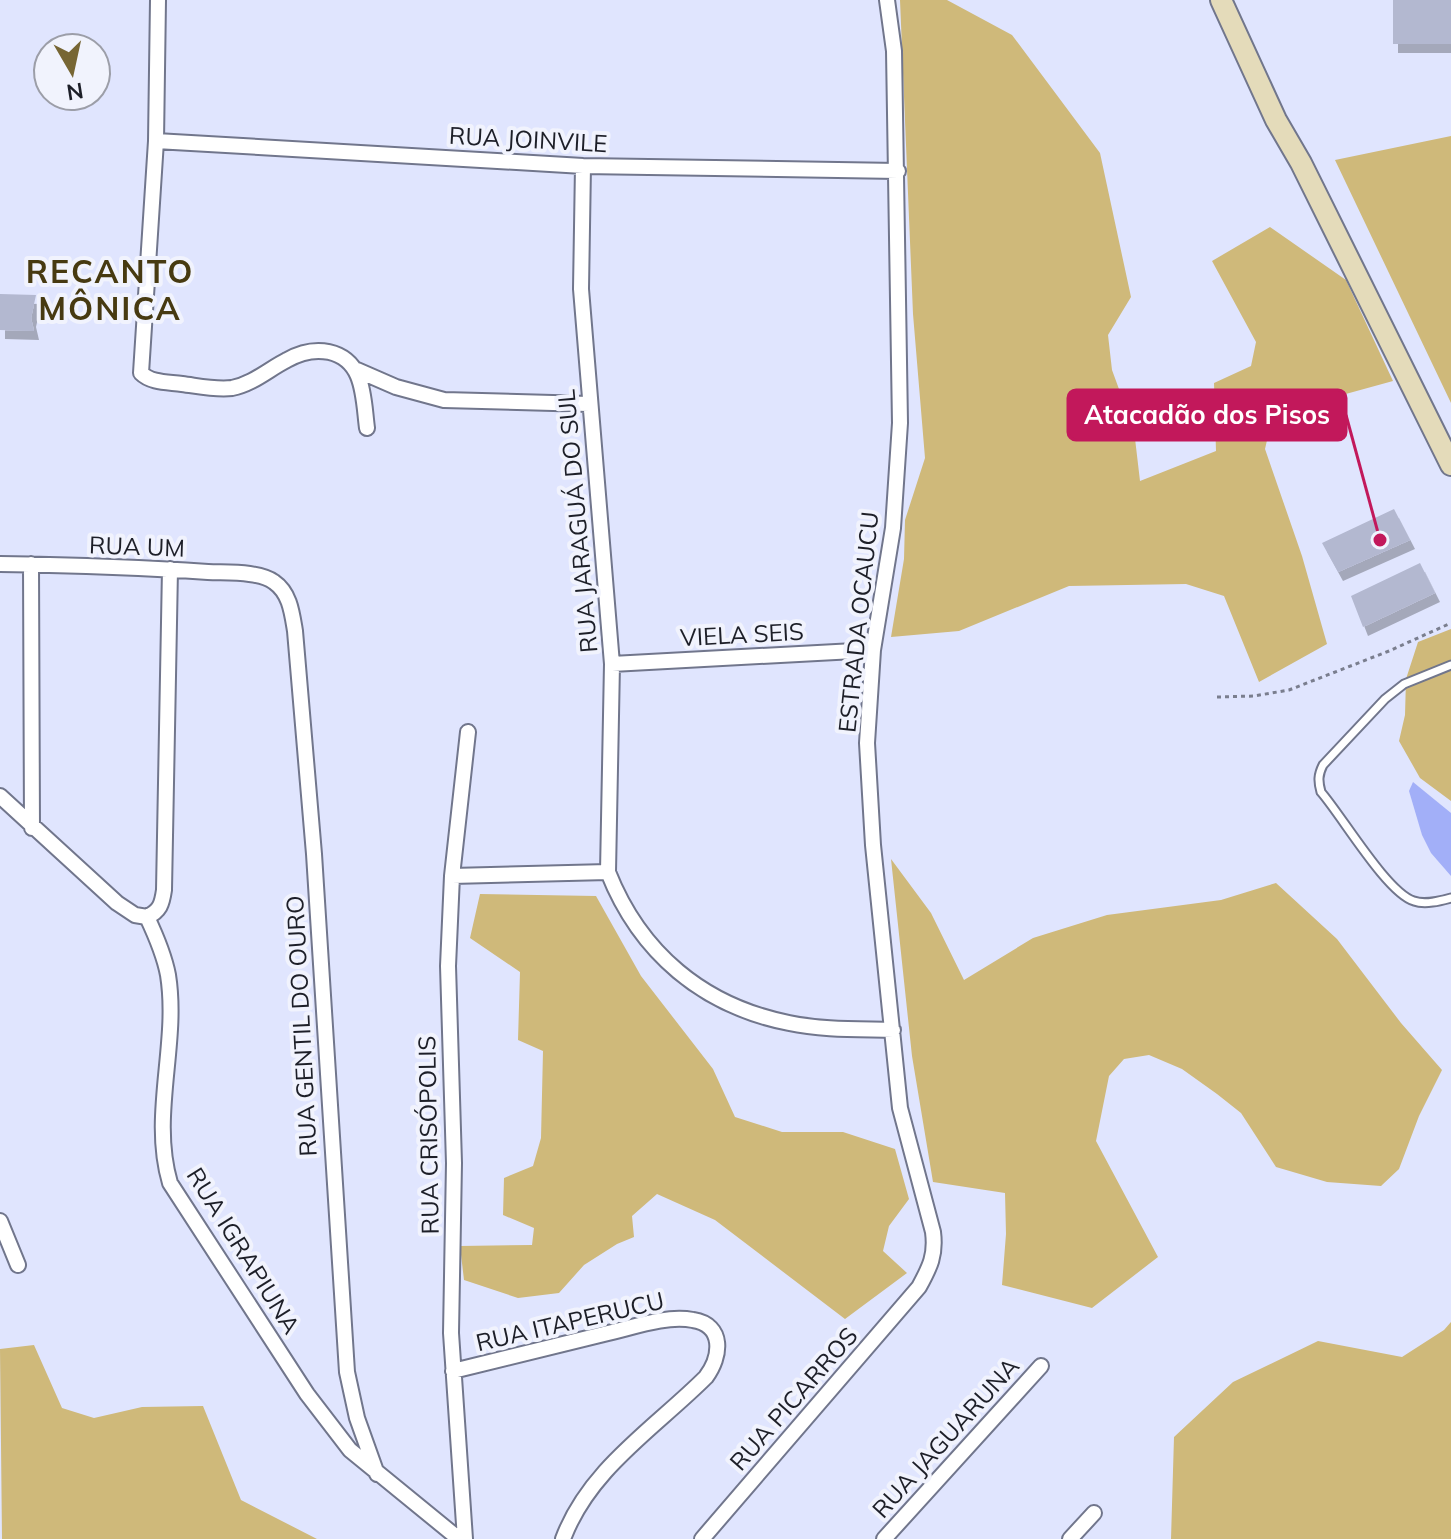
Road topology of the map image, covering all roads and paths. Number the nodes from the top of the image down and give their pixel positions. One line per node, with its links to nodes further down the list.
1 (158, 0): 4 (street)
2 (887, 0): 6 (street, ESTRADA OCAUCU)
3 (1221, 0): 10 (main road)
4 (156, 141): 5 (street, RUA JOINVILE); 7 (street)
5 (583, 166): 6 (street, RUA JOINVILE); 8 (street, RUA JARAGUÁ DO SUL)
6 (898, 171): 16 (street, ESTRADA OCAUCU)
7 (357, 370): 8 (street); 9 (street)
8 (589, 404): 17 (street, RUA JARAGUÁ DO SUL)
9 (367, 428)
10 (1451, 465)
11 (0, 564): 12 (street, RUA UM)
12 (31, 564): 13 (street, RUA UM); 22 (street)
13 (170, 569): 14 (street, RUA UM); 26 (street)
14 (272, 580): 33 (street, RUA GENTIL DO OURO)
15 (1451, 623): 19 (path)
16 (873, 650): 17 (street, VIELA SEIS); 27 (street, ESTRADA OCAUCU)
17 (612, 664): 23 (street, RUA JARAGUÁ DO SUL)
18 (1451, 665): 25 (lane)
19 (1217, 697)
20 (468, 732): 24 (street, RUA CRISÓPOLIS)
21 (0, 796): 22 (street)
22 (32, 828): 26 (street)
23 (608, 872): 24 (street); 27 (street)
24 (452, 876): 32 (street, RUA CRISÓPOLIS)
25 (1451, 898)
26 (147, 917): 33 (street, RUA IGRAPIUNA)
27 (893, 1030): 30 (street, ESTRADA OCAUCU)
28 (0, 1221): 29 (street)
29 (18, 1265)
30 (919, 1287): 38 (street, RUA PICARROS)
31 (1041, 1366): 39 (street, RUA JAGUARUNA)
32 (453, 1371): 36 (street, RUA CRISÓPOLIS); 37 (street, RUA ITAPERUCU)
33 (377, 1474): 35 (street, RUA IGRAPIUNA)
34 (1094, 1513): 40 (street)
35 (459, 1539)
36 (465, 1539)
37 (563, 1539)
38 (702, 1539)
39 (884, 1539)
40 (1070, 1539)

